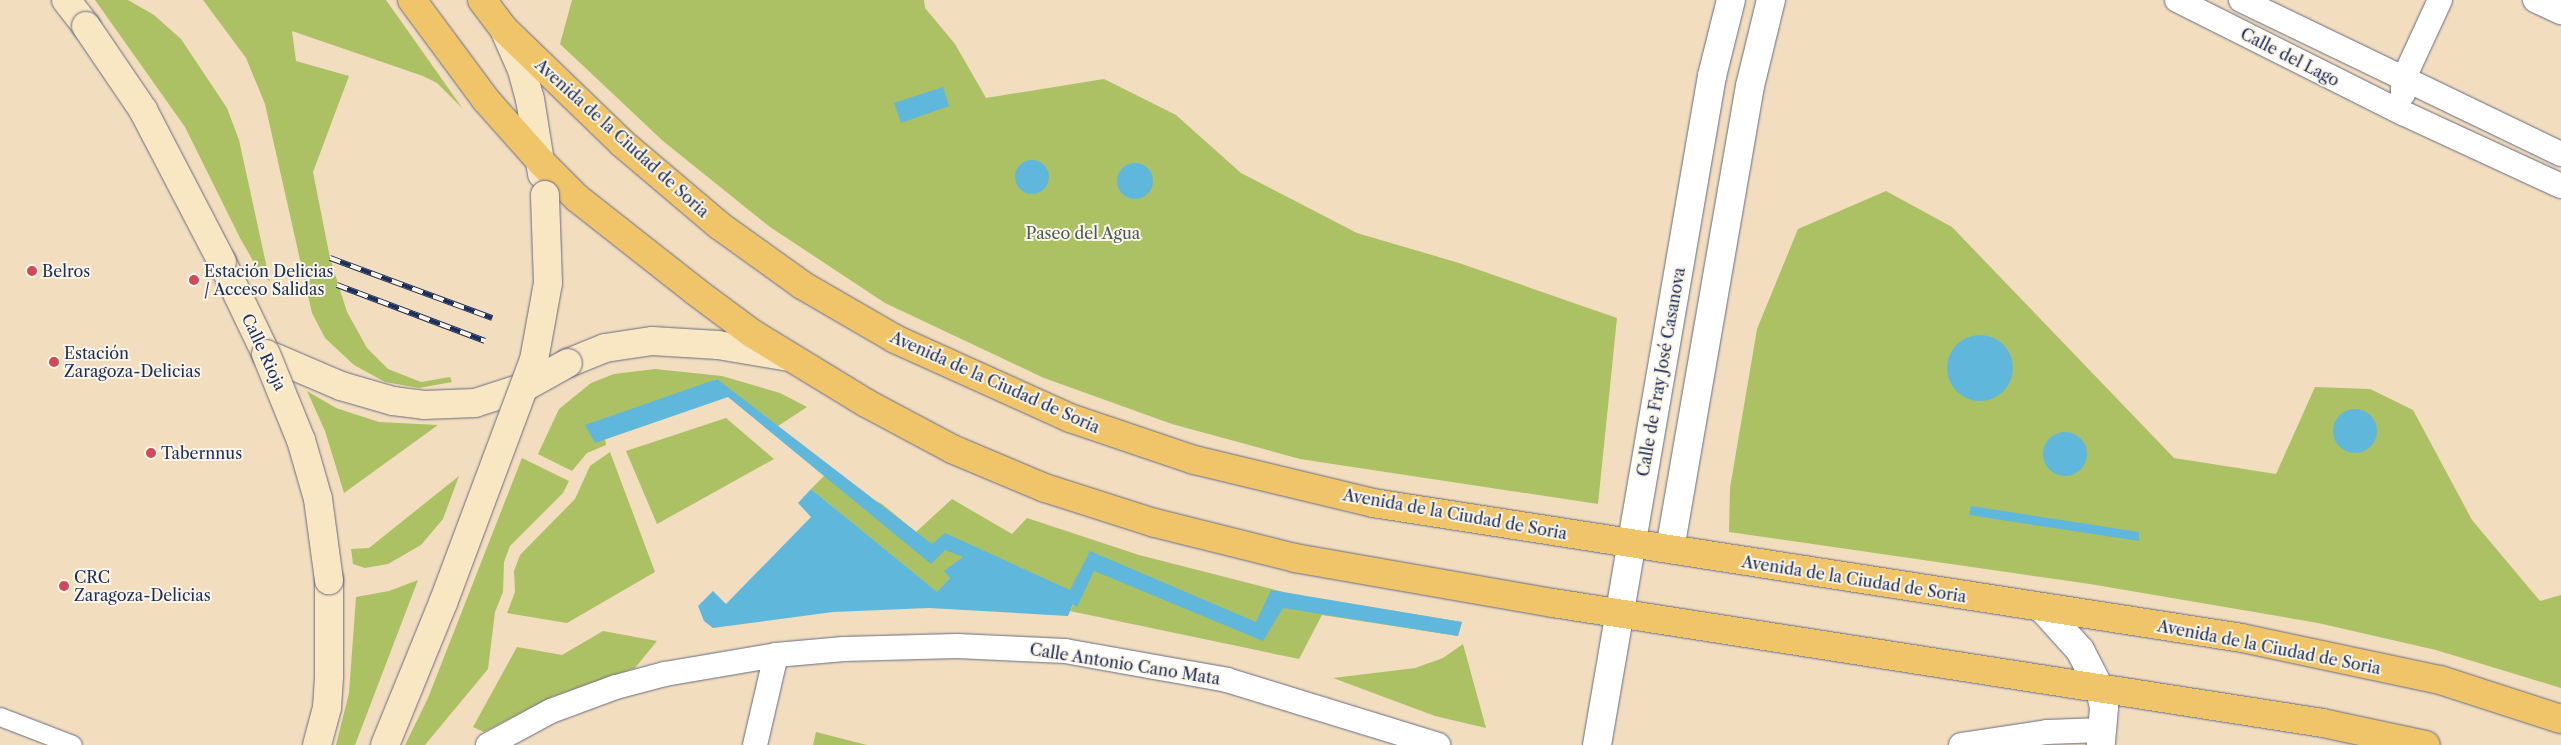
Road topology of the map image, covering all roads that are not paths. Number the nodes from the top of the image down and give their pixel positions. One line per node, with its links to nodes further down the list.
1 (66, 0): 17 (main road, Calle Rioja, bridge)
2 (412, 0): 15 (main road)
3 (482, 0): 11 (main road, Avenida de la Ciudad de Soria)
4 (1731, 0): 20 (street, Calle de Fray José Casanova)
5 (1771, 0): 21 (street)
6 (2177, 0): 13 (street, Calle del Lago)
7 (2241, 0): 12 (street, Calle del Lago)
8 (2440, 0): 12 (street)
9 (2535, 0): 10 (street)
10 (2561, 12)
11 (504, 29): 15 (main road); 20 (main road, Avenida de la Ciudad de Soria)
12 (2403, 80): 13 (street); 14 (street, Calle del Lago)
13 (2403, 113): 16 (street, Calle del Lago)
14 (2561, 154)
15 (540, 162): 18 (main road); 19 (main road, bridge)
16 (2561, 186)
17 (266, 354): 19 (main road); 30 (main road, Calle Rioja, bridge)
18 (789, 357): 19 (main road, bridge); 23 (main road)
19 (524, 386): 31 (main road, bridge)
20 (1631, 543): 21 (main road, Avenida de la Ciudad de Soria); 23 (street, Calle de Fray José Casanova)
21 (1670, 549): 22 (main road, Avenida de la Ciudad de Soria)
22 (2042, 608): 25 (street); 27 (main road, Avenida de la Ciudad de Soria)
23 (1620, 612): 25 (main road); 35 (street, Calle de Fray José Casanova)
24 (776, 655): 32 (street, Calle Antonio Cano Mata); 33 (street); 34 (street, Calle Antonio Cano Mata)
25 (2100, 689): 28 (street); 37 (main road)
26 (0, 717): 29 (street)
27 (2561, 719)
28 (2102, 738): 36 (street)
29 (73, 745)
30 (317, 745)
31 (385, 745)
32 (488, 745)
33 (755, 745)
34 (1438, 745)
35 (1597, 745)
36 (1961, 745)
37 (2426, 745)

